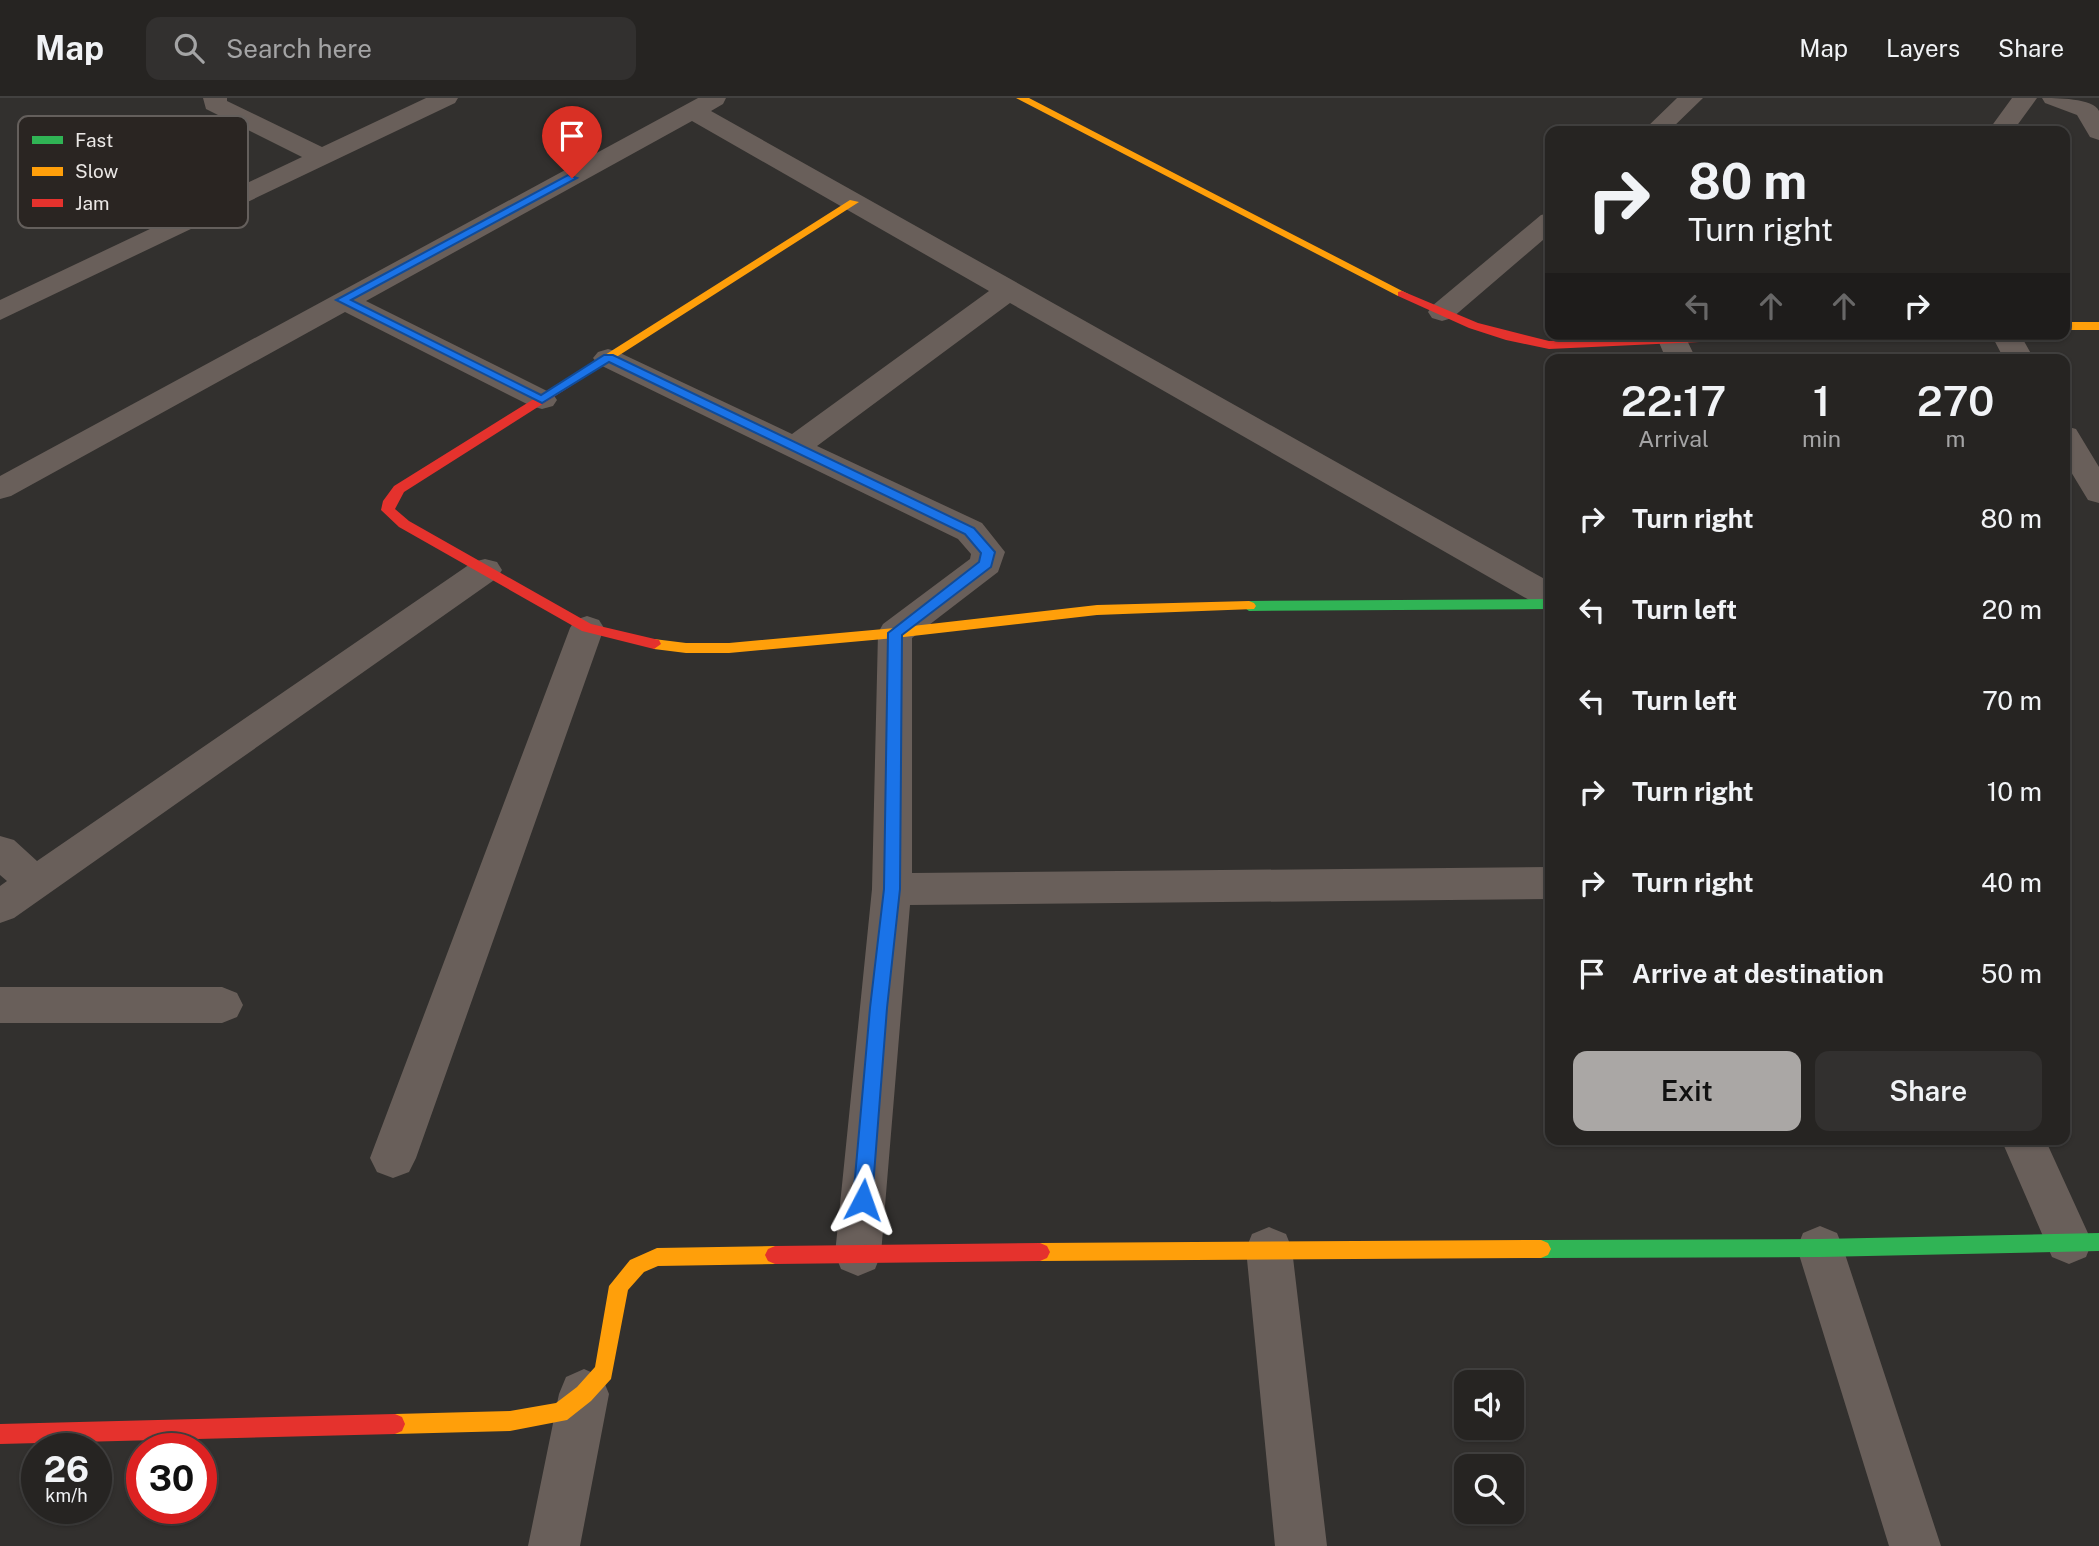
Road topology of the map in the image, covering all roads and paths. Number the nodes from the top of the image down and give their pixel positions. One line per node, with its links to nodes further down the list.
1 (215, 98): 8 (street)
2 (446, 98): 13 (street)
3 (1021, 98): 21 (street)
4 (1691, 98): 10 (street)
5 (2025, 98): 11 (street)
6 (2054, 98): 12 (street)
7 (704, 105): 15 (street); 19 (street)
8 (239, 116)
9 (248, 120): 13 (street)
10 (1660, 126)
11 (2004, 126)
12 (2099, 132)
13 (322, 157): 14 (street)
14 (248, 192)
15 (854, 202): 18 (street); 26 (street)
16 (1545, 225): 21 (street)
17 (174, 228): 20 (street)
18 (1009, 290): 29 (street); 33 (street)
19 (342, 300): 27 (street); 30 (street)
20 (0, 311)
21 (1441, 312): 25 (street)
22 (2070, 326): 23 (street)
23 (2099, 326)
24 (1743, 340): 25 (street)
25 (1677, 349)
26 (608, 358): 27 (street); 29 (street)
27 (542, 400): 32 (street)
28 (2070, 444): 31 (street)
29 (796, 446): 36 (street)
30 (0, 489)
31 (2099, 493)
32 (485, 570): 35 (street); 38 (street)
33 (1545, 594)
34 (1545, 604): 36 (street)
35 (587, 628): 36 (street); 45 (street)
36 (895, 633): 40 (street)
37 (0, 851): 38 (street)
38 (34, 882): 41 (street)
39 (1545, 883): 40 (street)
40 (892, 889): 49 (street)
41 (0, 907)
42 (0, 1005): 43 (street)
43 (222, 1005)
44 (2026, 1145): 46 (street)
45 (393, 1158)
46 (2084, 1242): 47 (street)
47 (1820, 1248): 48 (street); 54 (street)
48 (1269, 1249): 49 (street); 53 (street)
49 (858, 1254): 50 (street)
50 (584, 1394): 51 (street); 52 (street)
51 (4, 1444)
52 (554, 1546)
53 (1301, 1546)
54 (1915, 1546)

